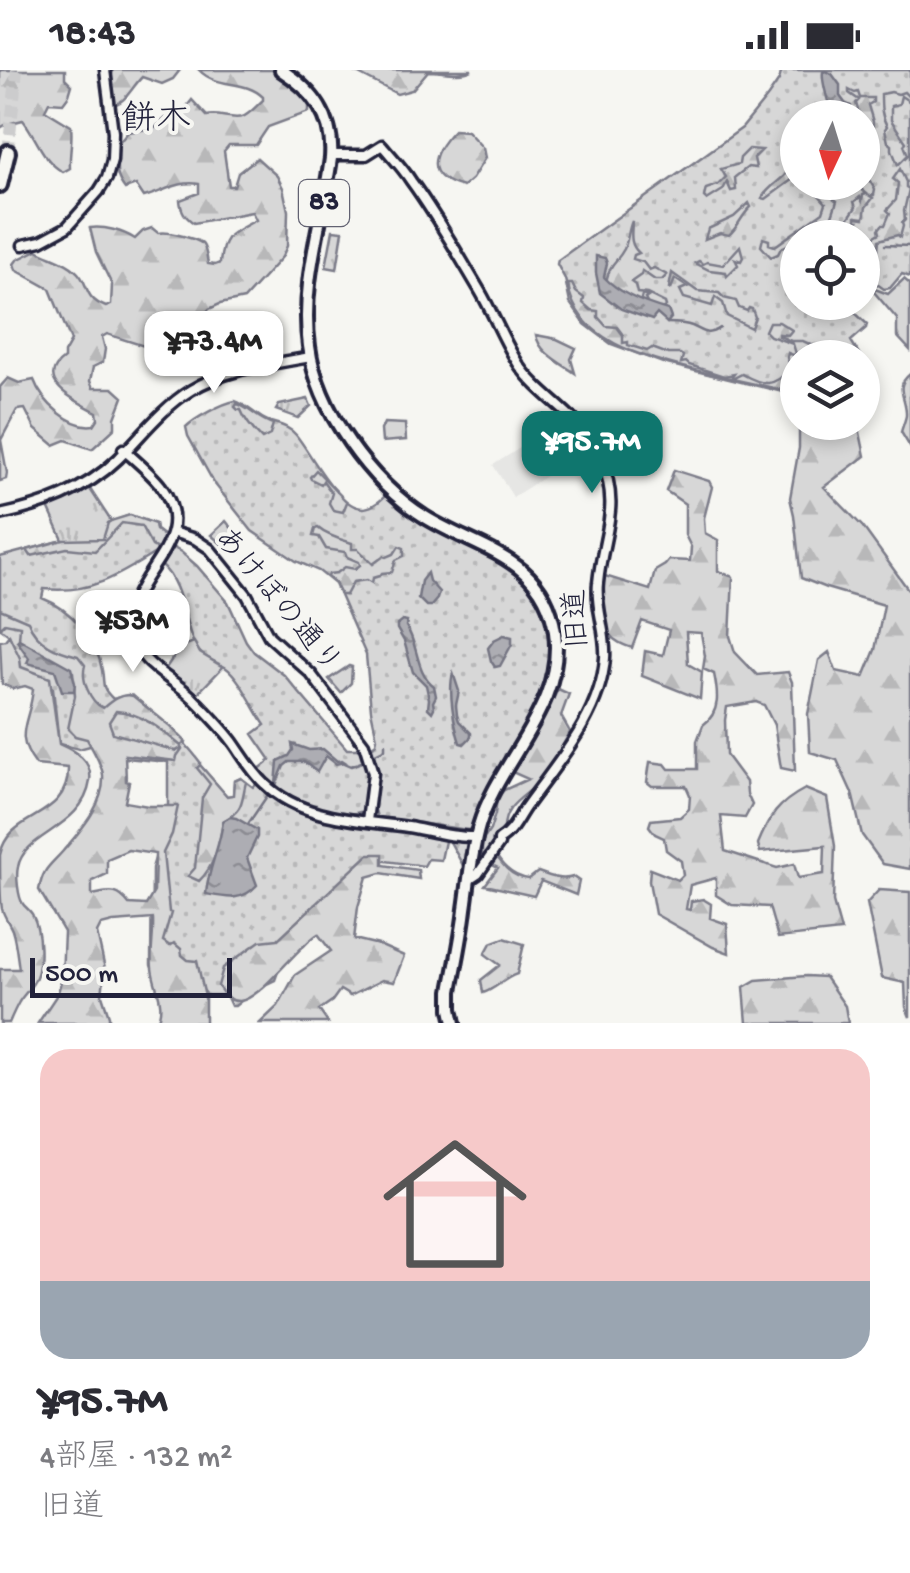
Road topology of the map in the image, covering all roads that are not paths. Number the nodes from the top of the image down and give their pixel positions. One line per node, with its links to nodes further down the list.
1 (105, 70): 6 (street)
2 (281, 70): 4 (main road, 83)
3 (8, 152): 5 (highway)
4 (331, 155): 7 (main road, 83); 13 (street, 旧道 / 83)
5 (0, 184)
6 (22, 245)
7 (310, 356): 8 (street); 12 (main road, 83)
8 (124, 450): 9 (street); 10 (street)
9 (0, 515)
10 (172, 532): 11 (street, あけぼの通り); 11 (street)
11 (367, 819): 12 (street)
12 (476, 836): 13 (street); 14 (main road, 83)
13 (499, 840): 14 (street, 旧道)
14 (470, 880): 15 (main road, 83)
15 (454, 1023)

